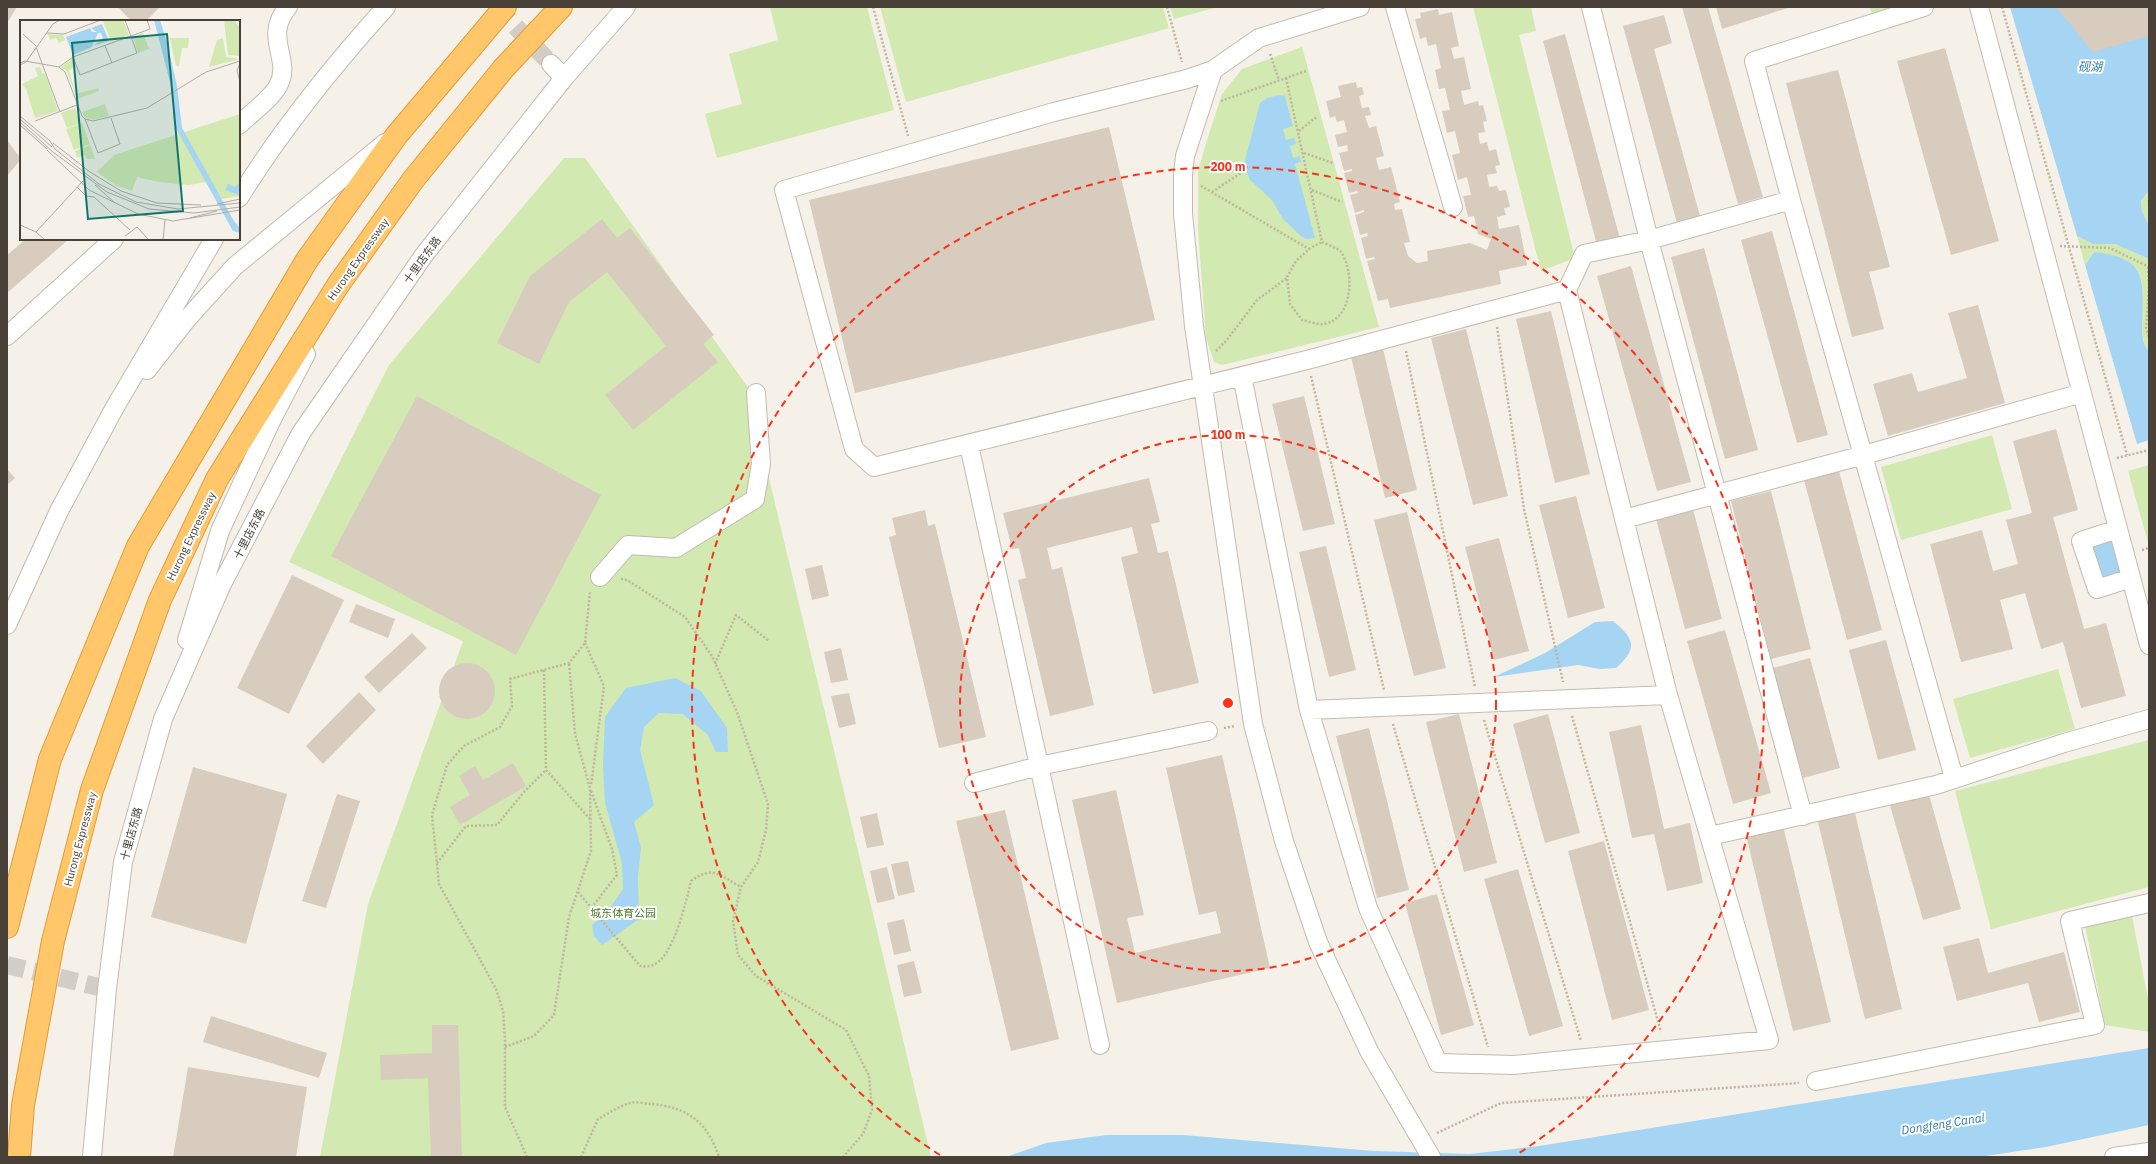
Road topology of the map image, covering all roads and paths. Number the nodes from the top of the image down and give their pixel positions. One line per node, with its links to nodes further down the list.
1 (288, 7): 24 (street)
2 (386, 7): 34 (street)
3 (505, 7): 25 (highway)
4 (561, 7): 47 (highway, Hurong Expressway)
5 (626, 7): 18 (street, 十里店东路)
6 (873, 7): 27 (path)
7 (1167, 7): 19 (path)
8 (1360, 7): 14 (street)
9 (1394, 7): 39 (street)
10 (1591, 7): 42 (street)
11 (1924, 7): 35 (street)
12 (1979, 7): 44 (street)
13 (2002, 7): 45 (path)
14 (1259, 38): 16 (street); 21 (path)
15 (551, 64): 18 (street)
16 (1213, 70): 19 (street); 22 (street)
17 (1306, 71): 20 (path)
18 (564, 78): 81 (street, 十里店东路)
19 (1187, 78): 27 (street)
20 (1286, 78): 21 (path); 26 (path)
21 (1279, 80): 22 (path)
22 (1202, 109): 31 (street)
23 (1318, 116): 26 (path)
24 (240, 124)
25 (403, 128): 60 (street); 97 (highway)
26 (1299, 131): 28 (path)
27 (913, 153): 61 (street)
28 (1304, 153): 29 (path); 32 (path)
29 (1333, 163)
30 (1244, 171): 33 (path)
31 (1183, 174): 33 (path); 55 (street)
32 (1311, 189): 37 (path); 43 (path)
33 (1212, 192): 46 (path)
34 (240, 196)
35 (1791, 200): 42 (street); 63 (street)
36 (2149, 200): 38 (path)
37 (1342, 202)
38 (2149, 204)
39 (1452, 207)
40 (113, 240): 53 (street)
41 (213, 240): 60 (street)
42 (1649, 240): 52 (street); 66 (street)
43 (1322, 242): 46 (path); 49 (path)
44 (2042, 246): 45 (path); 59 (street)
45 (2068, 246): 48 (path); 64 (path)
46 (1309, 249): 49 (path)
47 (354, 262): 81 (street); 105 (highway, Hurong Expressway)
48 (2148, 267): 50 (path)
49 (1287, 277): 55 (path)
50 (2149, 284)
51 (2149, 287): 54 (path)
52 (1567, 290): 56 (street); 67 (street)
53 (7, 336)
54 (2149, 337)
55 (1200, 366): 57 (street)
56 (1242, 376): 57 (street); 79 (street)
57 (1203, 384): 61 (street); 82 (street)
58 (756, 393): 69 (street)
59 (2082, 393): 63 (street); 65 (street)
60 (110, 416): 71 (street)
61 (969, 445): 84 (street)
62 (2149, 450): 64 (path)
63 (1864, 455): 66 (street); 86 (street)
64 (2127, 455): 65 (path)
65 (2101, 463): 68 (street)
66 (1717, 494): 67 (street); 89 (street)
67 (1624, 519): 78 (street)
68 (2118, 529): 70 (street); 70 (street)
69 (600, 577): 73 (path); 76 (path)
70 (2131, 578): 74 (street)
71 (7, 625)
72 (769, 641): 76 (path)
73 (585, 643): 75 (path); 88 (path)
74 (2149, 645)
75 (569, 663): 77 (path); 88 (path)
76 (715, 664): 93 (path)
77 (544, 670): 85 (path); 92 (path)
78 (1668, 695): 79 (street); 91 (street)
79 (1309, 710): 91 (street)
80 (2149, 718): 86 (street)
81 (163, 719): 100 (street, 十里店东路)
82 (1253, 724): 83 (path); 103 (street)
83 (1208, 731): 84 (street)
84 (1039, 766): 87 (street); 98 (street)
85 (546, 770): 90 (path); 92 (path)
86 (1954, 778): 89 (street)
87 (974, 782)
88 (590, 788): 90 (path); 96 (path)
89 (1803, 816): 91 (street)
90 (591, 820): 94 (path)
91 (1710, 836)
92 (437, 864): 99 (path)
93 (741, 887): 96 (path); 111 (path)
94 (578, 892): 96 (path); 99 (path)
95 (2149, 903): 101 (street)
96 (592, 907)
97 (7, 927)
98 (1100, 1045)
99 (505, 1047): 108 (path)
100 (100, 1078): 106 (street); 107 (street, 十里店东路)
101 (1816, 1081)
102 (1796, 1083): 103 (path)
103 (1427, 1149)
104 (2149, 1152): 112 (street)
105 (19, 1157)
106 (83, 1157)
107 (92, 1157)
108 (527, 1157)
109 (581, 1157): 110 (path)
110 (719, 1157)
111 (843, 1157)
112 (2114, 1157)

